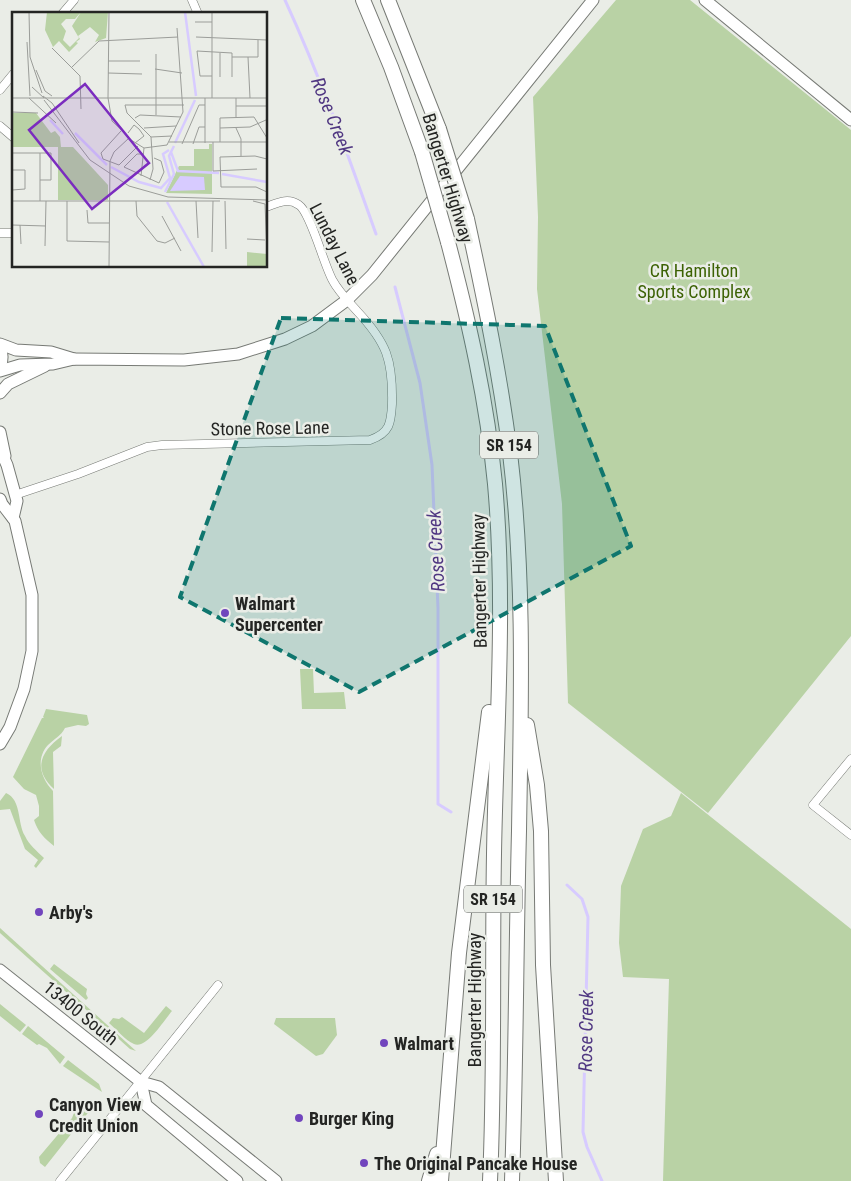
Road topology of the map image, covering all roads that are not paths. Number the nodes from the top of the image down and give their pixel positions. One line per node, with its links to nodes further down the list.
1 (74, 0): 7 (street)
2 (192, 0): 8 (street)
3 (363, 0): 27 (highway, Bangerter Highway / SR 154, bridge)
4 (388, 0): 28 (highway, Bangerter Highway / SR 154, bridge)
5 (593, 0): 15 (street)
6 (706, 0): 11 (street)
7 (64, 12)
8 (197, 12)
9 (12, 75): 10 (street)
10 (0, 90)
11 (851, 120)
12 (0, 126): 13 (street)
13 (12, 136)
14 (268, 206): 15 (street, Lunday Lane)
15 (347, 300): 17 (street); 24 (street, Stone Rose Lane)
16 (0, 345): 17 (street); 19 (street)
17 (74, 359): 18 (street)
18 (48, 364): 19 (street); 20 (street)
19 (0, 369)
20 (0, 393)
21 (0, 432): 23 (street)
22 (0, 449): 23 (street)
23 (7, 465): 24 (street)
24 (15, 494): 26 (street)
25 (0, 499): 26 (street)
26 (13, 518): 29 (street)
27 (500, 617): 35 (highway); 41 (highway, Bangerter Highway / SR 154)
28 (521, 674): 42 (highway, Bangerter Highway / SR 154); 43 (highway)
29 (0, 744)
30 (851, 759): 31 (street)
31 (851, 835)
32 (0, 970): 34 (street, 13400 South)
33 (218, 985): 34 (street)
34 (141, 1082): 36 (street); 37 (street); 38 (street, 13400 South)
35 (446, 1120): 39 (highway); 40 (highway)
36 (60, 1181)
37 (237, 1181)
38 (276, 1181)
39 (429, 1181)
40 (441, 1181)
41 (490, 1181)
42 (512, 1181)
43 (556, 1181)

